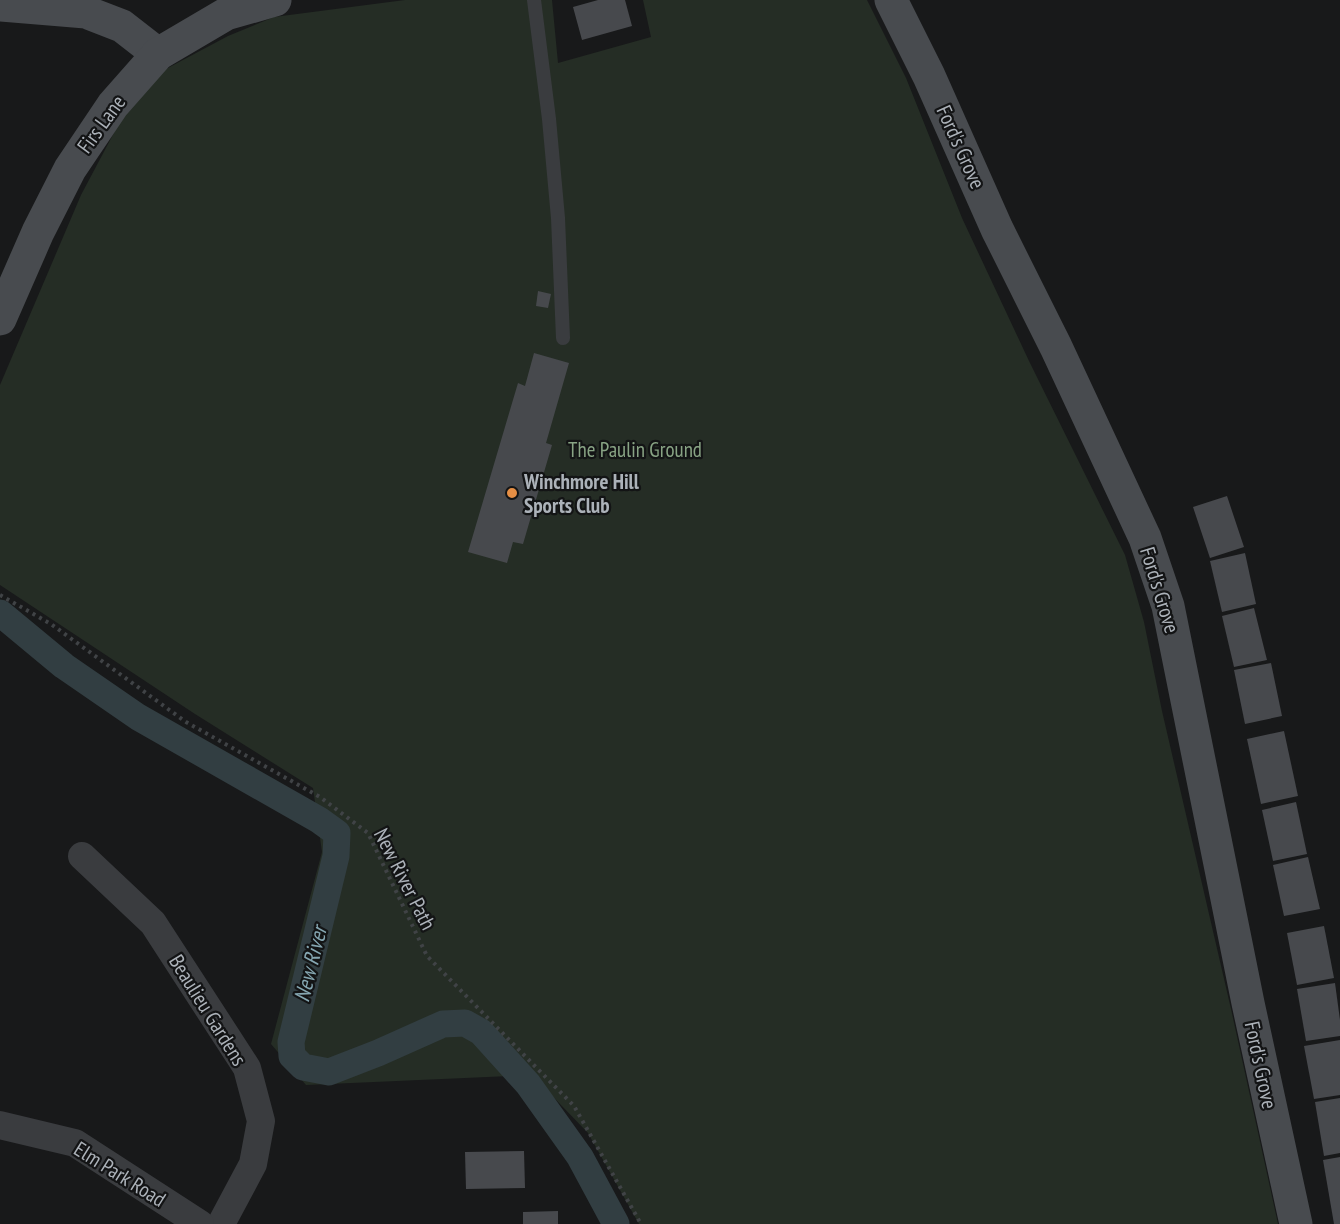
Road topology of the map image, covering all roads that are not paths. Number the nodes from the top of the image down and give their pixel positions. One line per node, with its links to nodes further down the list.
1 (275, 0): 5 (street, Firs Lane)
2 (534, 0): 7 (lane)
3 (891, 0): 12 (street, Ford's Grove)
4 (0, 5): 5 (street)
5 (158, 54): 6 (street, Firs Lane)
6 (0, 319)
7 (563, 338)
8 (82, 856): 11 (street, Beaulieu Gardens)
9 (0, 1125): 10 (street, Elm Park Road)
10 (200, 1224)
11 (221, 1224)
12 (1296, 1224)

